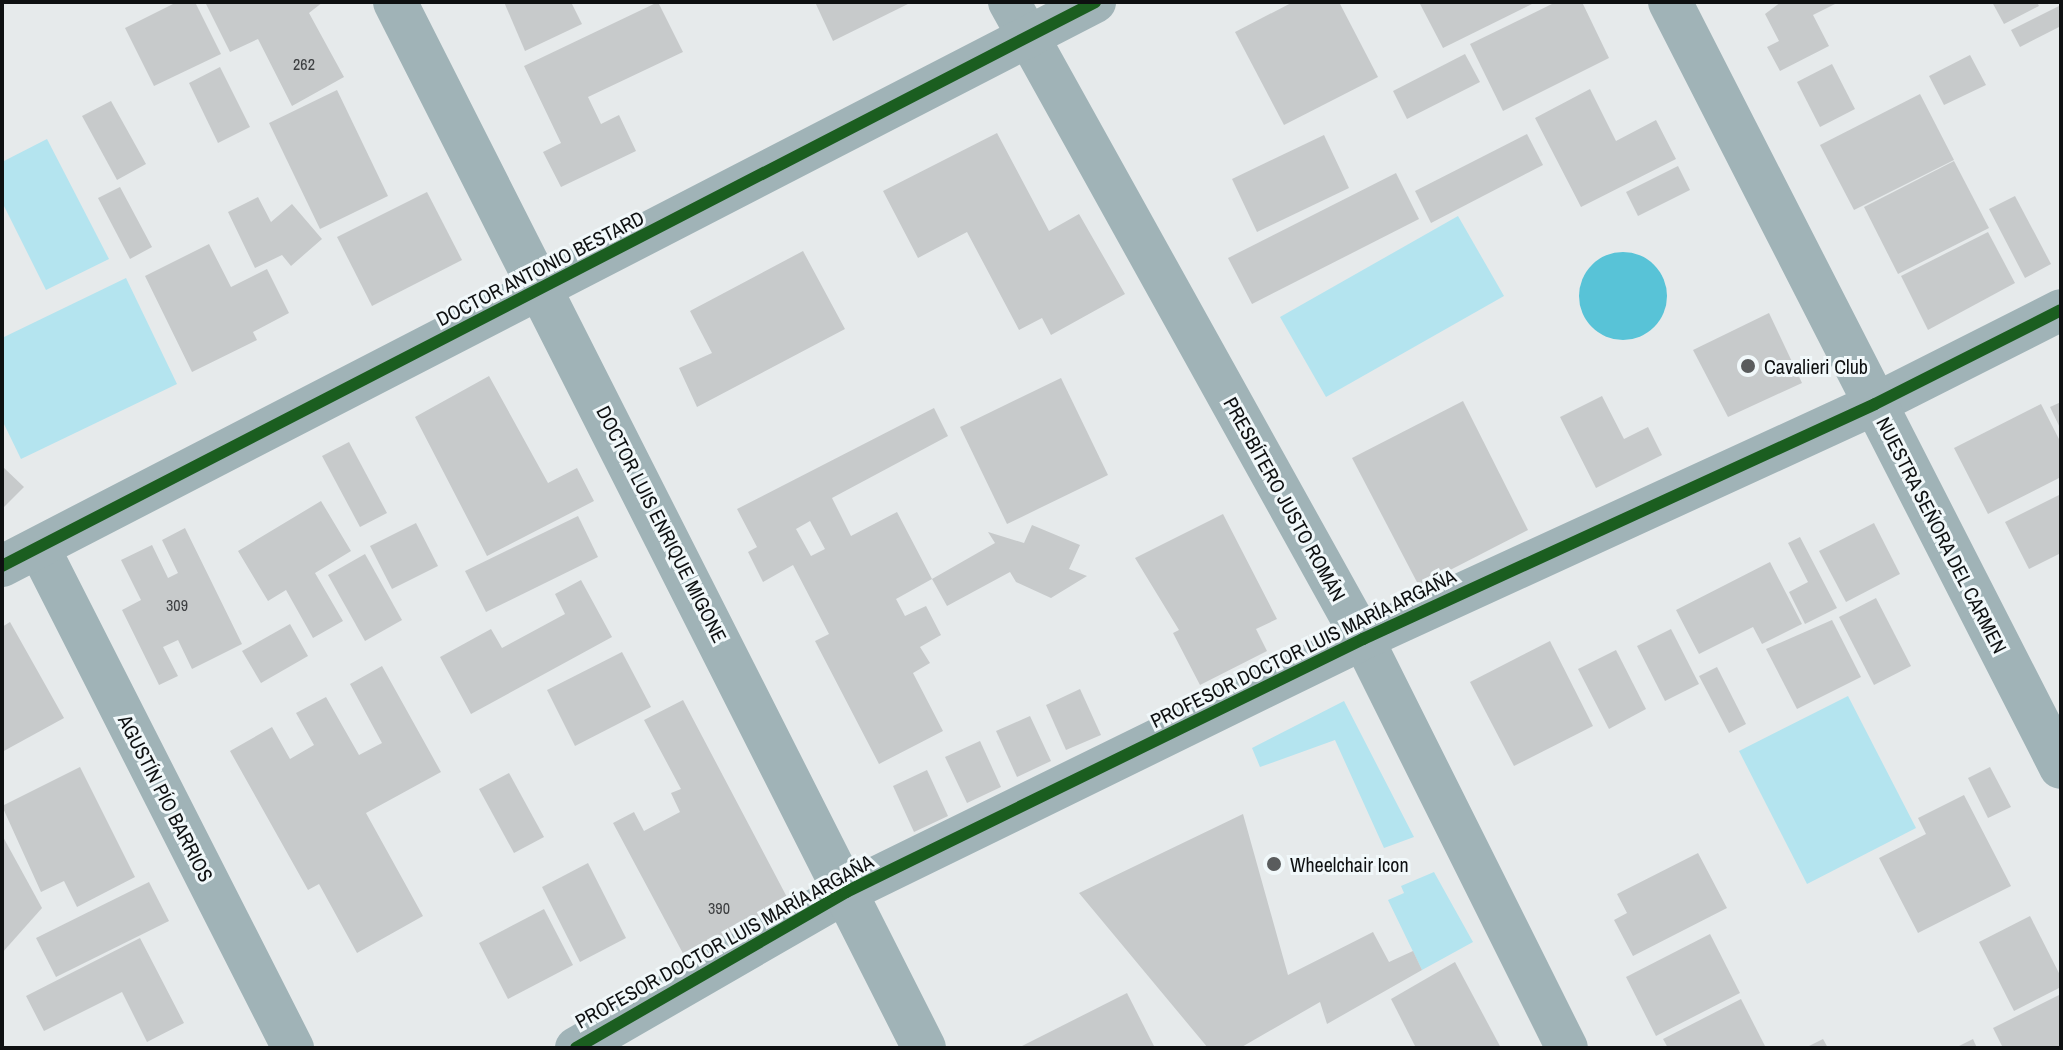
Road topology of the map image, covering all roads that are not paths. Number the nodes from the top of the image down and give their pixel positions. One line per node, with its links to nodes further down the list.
1 (395, 2): 5 (street, DOCTOR LUIS ENRIQUE MIGONE)
2 (1095, 2): 4 (street, DOCTOR ANTONIO BESTARD)
3 (1670, 2): 7 (street, NUESTRA SEÑORA DEL CARMEN)
4 (1018, 20): 5 (street, DOCTOR ANTONIO BESTARD); 10 (street, PRESBÍTERO JUSTO ROMÁN)
5 (544, 289): 8 (street, DOCTOR ANTONIO BESTARD); 12 (street, DOCTOR LUIS ENRIQUE MIGONE)
6 (2061, 310): 7 (street, PROFESOR DOCTOR LUIS MARÍA ARGAÑA)
7 (1875, 404): 10 (street, PROFESOR DOCTOR LUIS MARÍA ARGAÑA); 11 (street, NUESTRA SEÑORA DEL CARMEN)
8 (39, 548): 9 (street, DOCTOR ANTONIO BESTARD); 13 (street, AGUSTÍN PÍO BARRIOS)
9 (2, 566)
10 (1363, 639): 12 (street, PROFESOR DOCTOR LUIS MARÍA ARGAÑA); 16 (street, PRESBÍTERO JUSTO ROMÁN)
11 (2061, 767)
12 (846, 892): 14 (street, PROFESOR DOCTOR LUIS MARÍA ARGAÑA); 15 (street, DOCTOR LUIS ENRIQUE MIGONE)
13 (293, 1048)
14 (576, 1048)
15 (924, 1048)
16 (1567, 1048)

